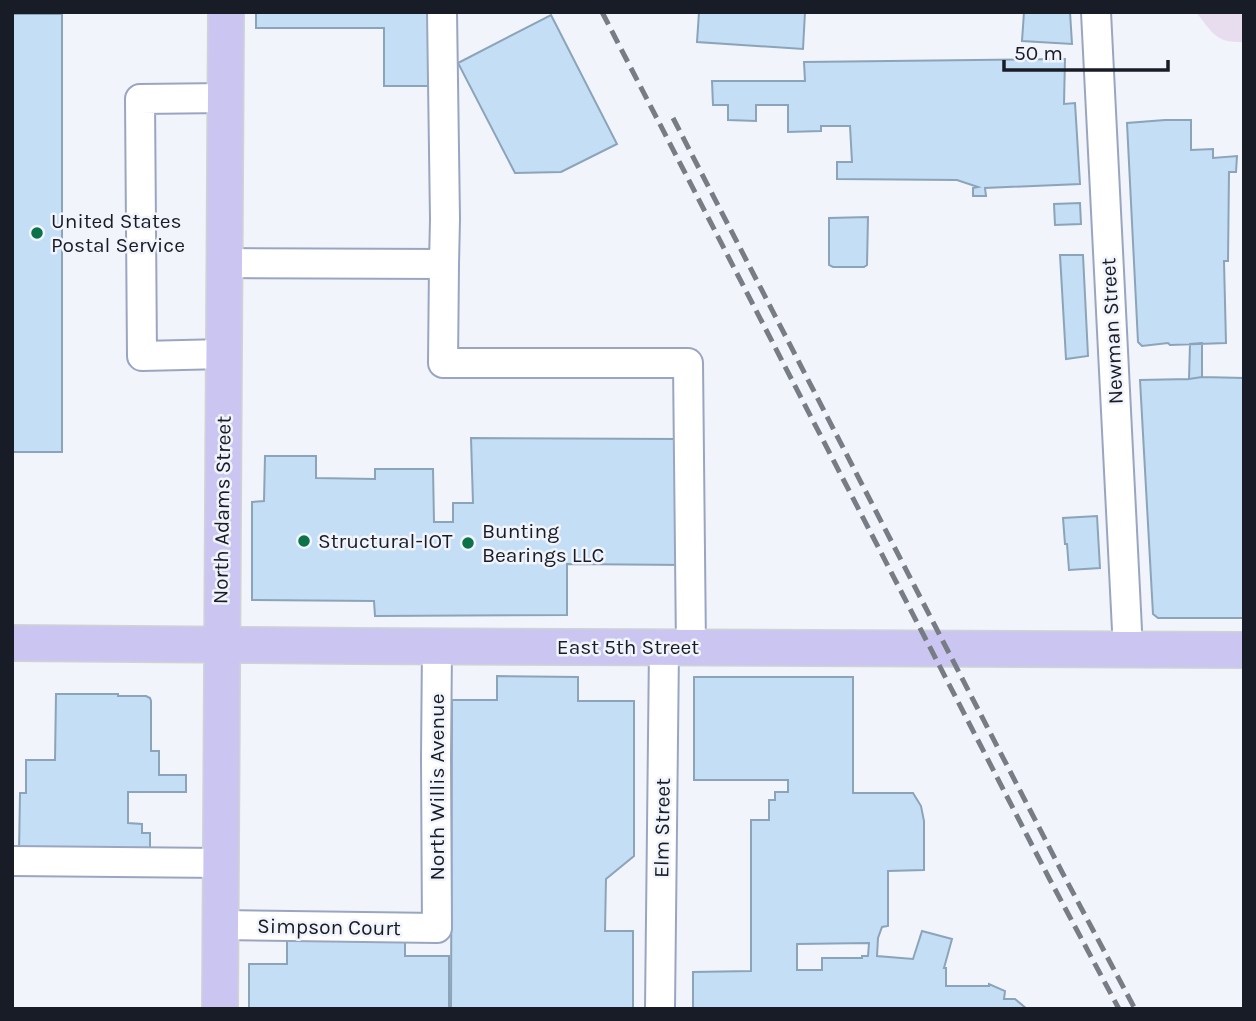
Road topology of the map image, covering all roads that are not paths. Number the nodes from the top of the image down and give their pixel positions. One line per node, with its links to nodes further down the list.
1 (226, 12): 4 (main road, North Adams Street)
2 (442, 12): 6 (street)
3 (1096, 12): 12 (street, Newman Street)
4 (225, 98): 5 (main road, North Adams Street); 7 (street)
5 (224, 263): 6 (street); 7 (main road, North Adams Street)
6 (444, 264): 11 (street, Elm Street)
7 (224, 354): 9 (main road, North Adams Street)
8 (12, 643): 9 (main road, East 5th Street)
9 (221, 645): 10 (main road, East 5th Street); 15 (main road, North Adams Street)
10 (437, 647): 11 (main road, East 5th Street); 17 (street, North Willis Avenue)
11 (678, 648): 12 (main road, East 5th Street); 19 (street, Elm Street)
12 (1128, 650): 13 (main road, East 5th Street)
13 (1244, 650)
14 (12, 862): 15 (street)
15 (220, 863): 16 (main road, North Adams Street)
16 (220, 925): 17 (street, Simpson Court); 18 (main road, North Adams Street)
17 (437, 928)
18 (220, 1009)
19 (660, 1009)

